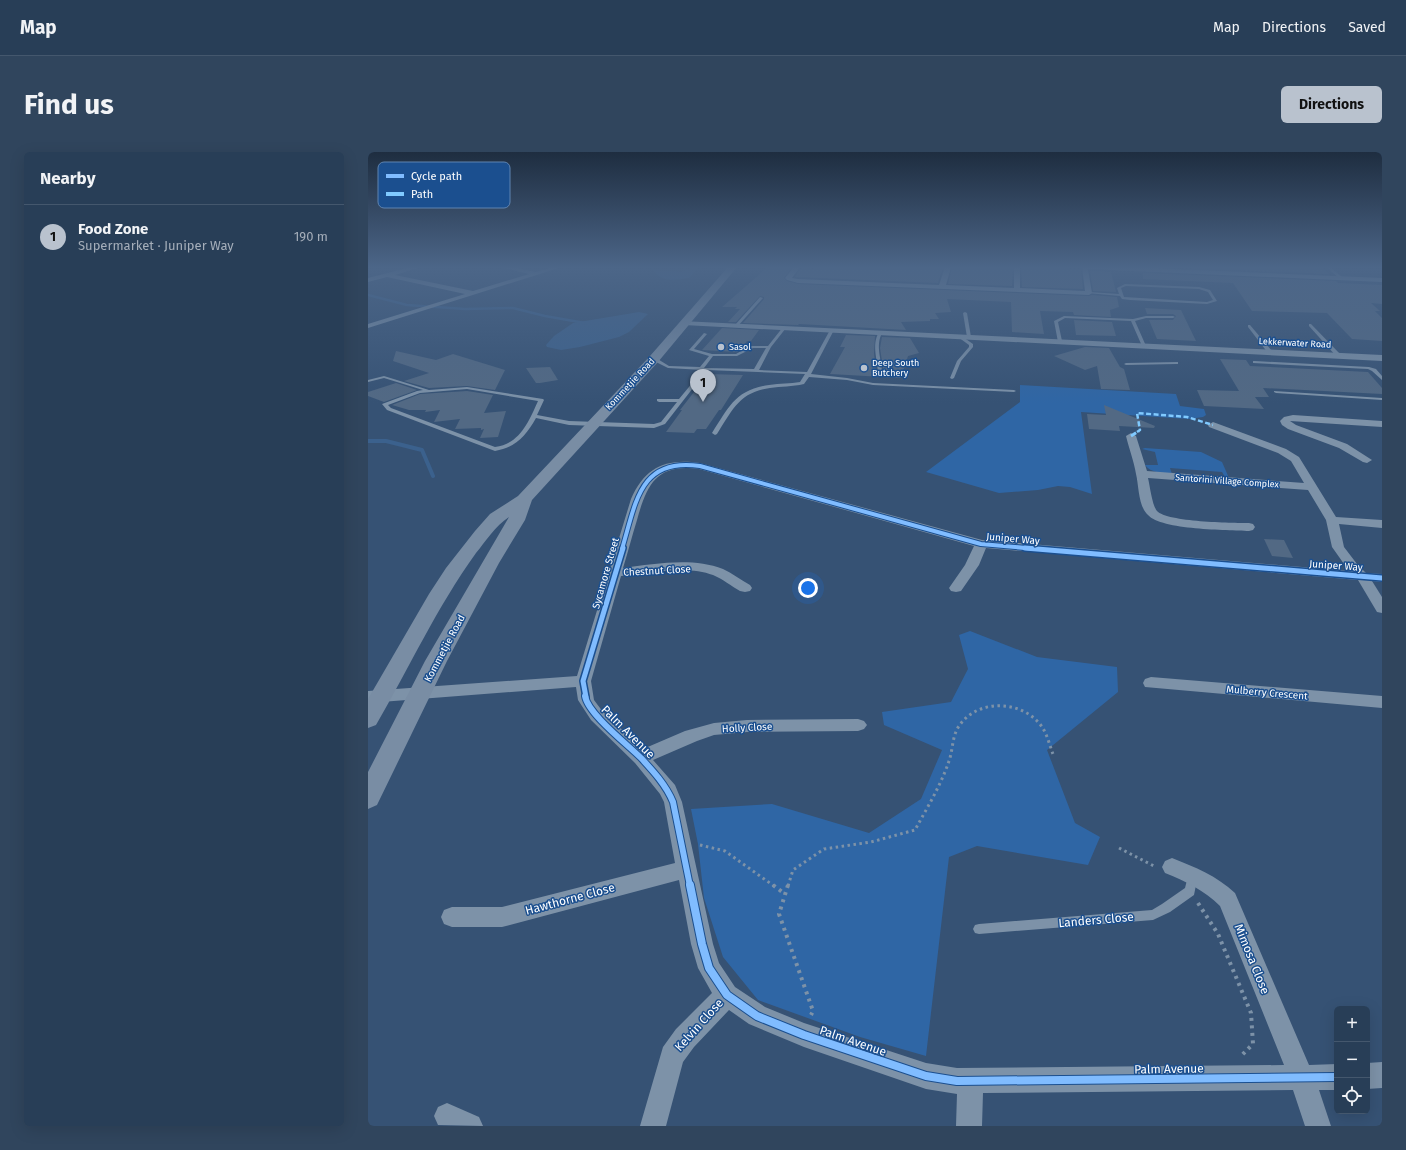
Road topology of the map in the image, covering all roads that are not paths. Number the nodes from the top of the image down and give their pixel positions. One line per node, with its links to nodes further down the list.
1 (411, 312): 9 (street)
2 (693, 312): 7 (main road, Kommetjie Road)
3 (748, 312): 10 (lane)
4 (965, 313): 17 (lane)
5 (1173, 317): 6 (lane)
6 (1132, 320): 18 (lane); 19 (lane)
7 (684, 323): 10 (street, Lekkerwater Road); 24 (main road, Kommetjie Road)
8 (1310, 325): 23 (lane)
9 (368, 326)
10 (736, 326): 12 (street, Lekkerwater Road)
11 (1249, 326): 21 (lane)
12 (784, 328): 13 (street, Lekkerwater Road); 20 (lane)
13 (832, 330): 14 (street, Lekkerwater Road); 31 (lane)
14 (880, 333): 16 (street, Lekkerwater Road); 32 (lane)
15 (705, 334): 22 (lane)
16 (959, 336): 17 (street, Lekkerwater Road); 33 (lane)
17 (970, 337): 18 (street, Lekkerwater Road)
18 (1060, 341): 19 (street, Lekkerwater Road)
19 (1144, 346): 21 (street, Lekkerwater Road)
20 (769, 347): 22 (lane); 30 (lane)
21 (1270, 352): 23 (street, Lekkerwater Road)
22 (712, 355): 29 (lane)
23 (1339, 356): 25 (street, Lekkerwater Road)
24 (654, 358): 29 (lane); 43 (main road, Kommetjie Road)
25 (1382, 358)
26 (1255, 362): 34 (lane)
27 (1176, 363): 28 (lane)
28 (1126, 364)
29 (704, 369): 30 (lane); 41 (lane)
30 (756, 370): 31 (lane)
31 (808, 374): 37 (lane); 46 (lane)
32 (880, 374)
33 (952, 378)
34 (1382, 379)
35 (369, 381): 36 (lane)
36 (430, 391): 42 (lane); 42 (lane)
37 (1014, 391)
38 (1276, 392): 39 (lane)
39 (1382, 399)
40 (659, 400): 41 (lane)
41 (681, 401): 43 (lane)
42 (534, 416): 43 (lane)
43 (592, 424): 52 (main road, Kommetjie Road)
44 (1382, 424): 48 (street)
45 (1213, 425): 51 (street)
46 (715, 433)
47 (1132, 436): 50 (street)
48 (1367, 460)
49 (653, 474): 56 (street, Juniper Way); 57 (street, Sycamore Street)
50 (1142, 474): 51 (street, Santorini Village Complex); 55 (street)
51 (1312, 487): 53 (street)
52 (524, 499): 65 (main road, Kommetjie Road); 66 (main road, Kommetjie Road)
53 (1332, 520): 54 (street); 58 (street)
54 (1382, 524)
55 (1249, 527)
56 (981, 544): 58 (street, Juniper Way); 61 (street)
57 (614, 573): 60 (street, Chestnut Close); 63 (street, Sycamore Street)
58 (1362, 576): 59 (street, Juniper Way); 62 (street)
59 (1382, 578)
60 (745, 588)
61 (956, 588)
62 (1382, 609)
63 (583, 681): 65 (street); 70 (street, Palm Avenue)
64 (1151, 683): 67 (street, Mulberry Crescent)
65 (421, 693): 66 (street); 71 (main road, Kommetjie Road)
66 (375, 697): 68 (main road, Kommetjie Road)
67 (1382, 702)
68 (368, 719)
69 (858, 725): 70 (street, Holly Close)
70 (641, 758): 72 (street, Palm Avenue)
71 (368, 798)
72 (693, 860): 75 (street, Hawthorne Close); 77 (street, Palm Avenue)
73 (1172, 867): 74 (street, Mimosa Close)
74 (1192, 883): 76 (lane, Landers Close); 81 (street, Mimosa Close)
75 (452, 917)
76 (979, 930)
77 (727, 995): 82 (street, Palm Avenue); 85 (street, Kelvin Close)
78 (1382, 1075): 79 (street)
79 (1370, 1076)
80 (1334, 1077): 81 (street, Palm Avenue)
81 (1302, 1078): 82 (street, Palm Avenue); 87 (street, Mimosa Close)
82 (970, 1081): 86 (street)
83 (447, 1116): 84 (street)
84 (470, 1126)
85 (653, 1126)
86 (969, 1126)
87 (1318, 1126)

